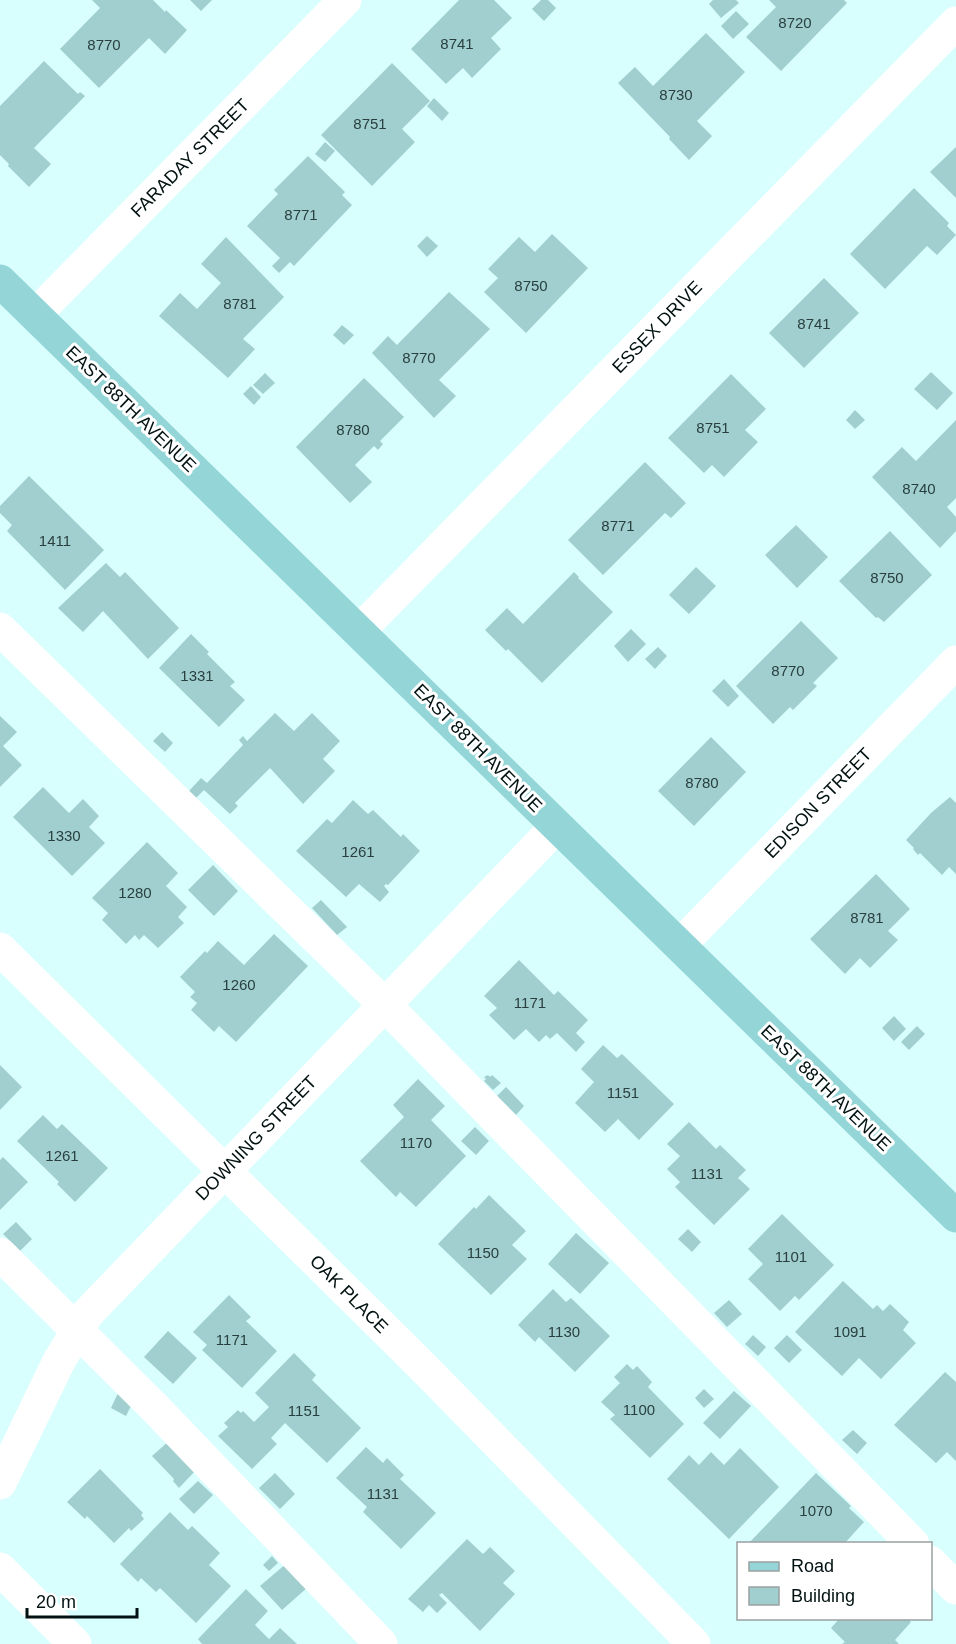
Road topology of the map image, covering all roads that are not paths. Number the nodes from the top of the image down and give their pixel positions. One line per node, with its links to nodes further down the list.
1 (345, 0): 4 (street, FARADAY STREET)
2 (956, 23): 6 (street, ESSEX DRIVE)
3 (0, 281): 4 (main road, EAST 88TH AVENUE)
4 (35, 315): 6 (main road, EAST 88TH AVENUE)
5 (0, 629): 11 (street)
6 (359, 631): 8 (main road, EAST 88TH AVENUE)
7 (956, 662): 9 (street, EDISON STREET)
8 (557, 826): 9 (main road, EAST 88TH AVENUE); 11 (street, DOWNING STREET)
9 (680, 945): 13 (main road, EAST 88TH AVENUE)
10 (0, 949): 12 (street, OAK PLACE)
11 (385, 1005): 12 (street, DOWNING STREET); 17 (street)
12 (225, 1170): 15 (street, DOWNING STREET); 23 (street, OAK PLACE)
13 (956, 1216)
14 (0, 1254): 15 (street)
15 (78, 1330): 16 (street, DOWNING STREET); 22 (street)
16 (0, 1483)
17 (911, 1542)
18 (932, 1564): 20 (street)
19 (0, 1569): 21 (street)
20 (956, 1588)
21 (75, 1644)
22 (381, 1644)
23 (694, 1644)

